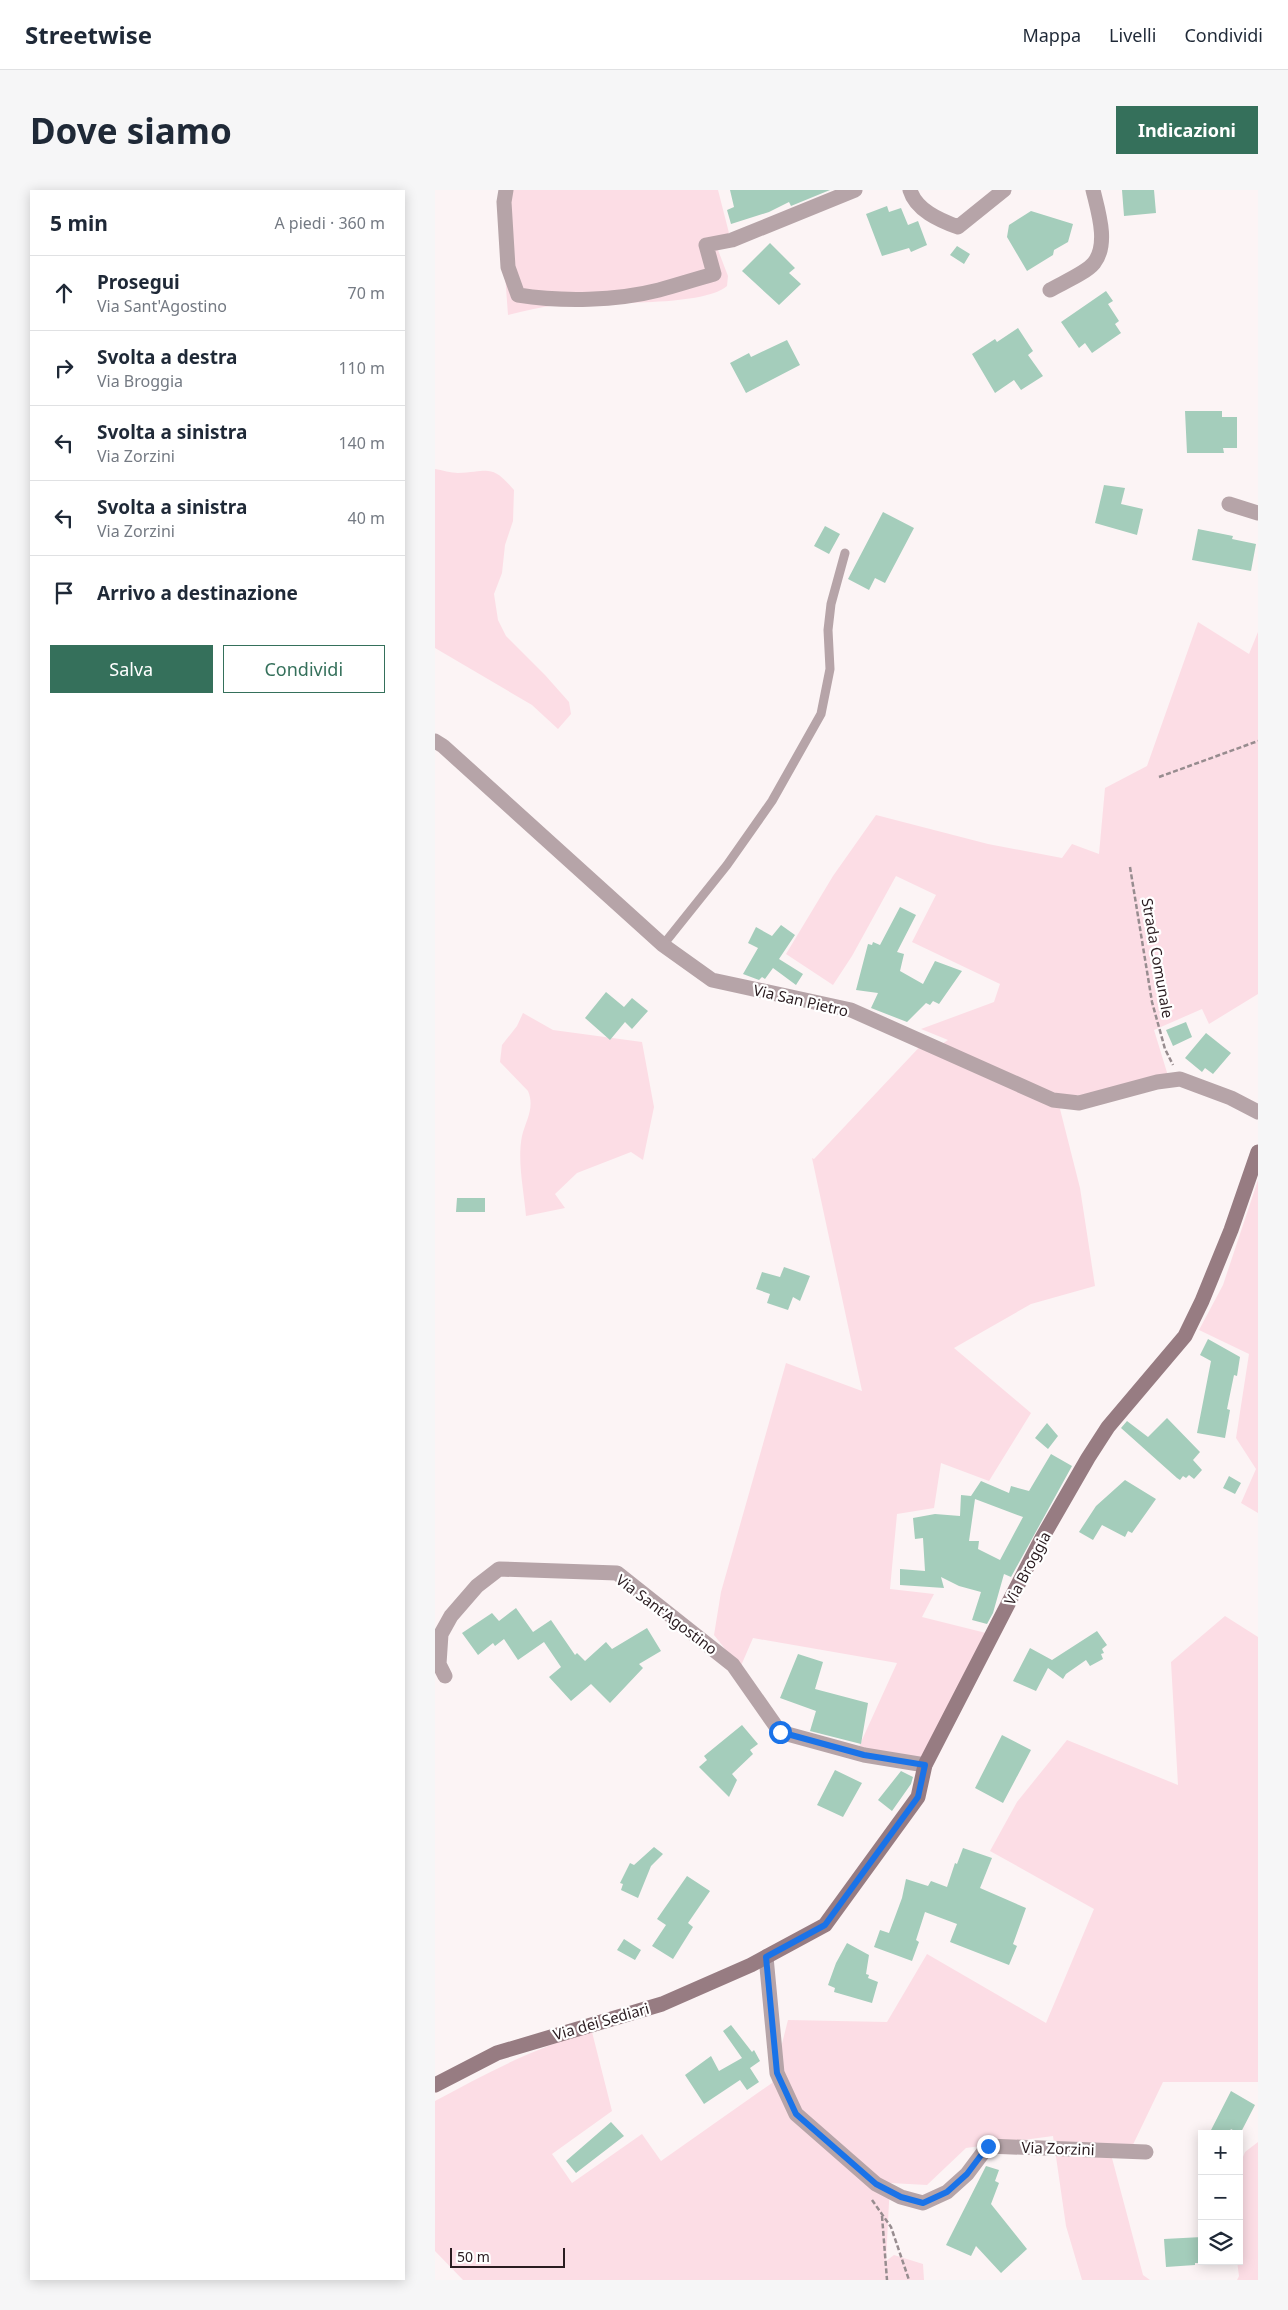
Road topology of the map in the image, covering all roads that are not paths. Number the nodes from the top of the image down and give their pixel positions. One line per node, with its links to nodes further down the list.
1 (506, 190): 2 (street)
2 (855, 190)
3 (910, 190): 4 (street)
4 (1004, 190)
5 (1093, 190): 6 (street)
6 (1050, 290)
7 (1229, 504): 8 (street)
8 (1258, 512)
9 (845, 553): 11 (lane)
10 (435, 741): 11 (street, Via San Pietro)
11 (663, 945): 12 (street, Via San Pietro)
12 (1258, 1112)
13 (1258, 1152): 15 (street, Via Broggia)
14 (445, 1676): 15 (street, Via Sant'Agostino)
15 (925, 1765): 16 (street, Via Broggia)
16 (766, 1957): 17 (street, Via dei Sediari); 18 (street, Via Zorzini)
17 (435, 2085)
18 (1146, 2152)

